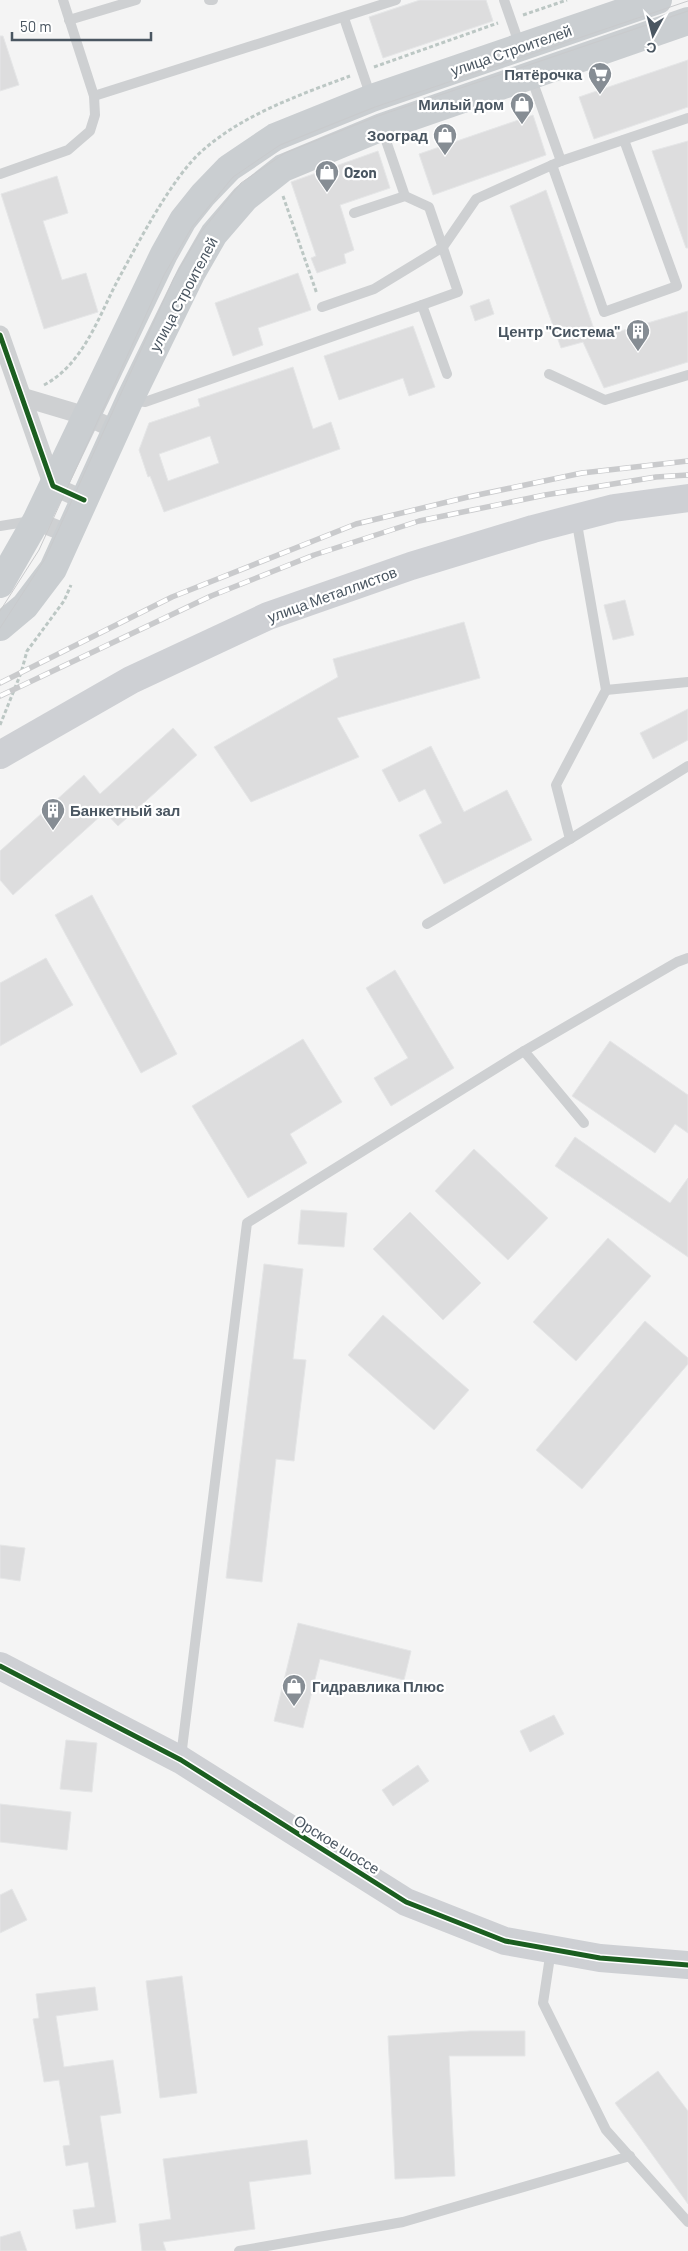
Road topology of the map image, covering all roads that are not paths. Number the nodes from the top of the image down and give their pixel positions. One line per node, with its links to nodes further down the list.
1 (63, 0): 9 (lane)
2 (136, 0): 9 (lane)
3 (209, 0): 4 (lane)
4 (213, 0)
5 (396, 0): 8 (lane)
6 (504, 0): 11 (lane)
7 (658, 0): 11 (main road, улица Строителей)
8 (344, 18): 13 (lane); 14 (lane)
9 (69, 20): 13 (lane)
10 (688, 21): 12 (main road, улица Строителей)
11 (521, 47): 12 (street); 14 (main road, улица Строителей)
12 (531, 75): 16 (main road, улица Строителей); 18 (lane)
13 (94, 96): 19 (lane)
14 (372, 98): 16 (street); 26 (main road, улица Строителей)
15 (688, 118): 17 (lane)
16 (382, 127): 20 (lane); 31 (main road, улица Строителей)
17 (624, 140): 18 (lane); 18 (lane)
18 (556, 163): 22 (lane)
19 (0, 174)
20 (405, 196): 21 (lane); 22 (lane)
21 (354, 213)
22 (443, 247): 23 (lane); 24 (lane)
23 (422, 304): 27 (lane); 31 (lane)
24 (322, 307)
25 (0, 335): 32 (street)
26 (112, 362): 30 (main road, улица Строителей); 31 (street)
27 (448, 374)
28 (549, 374): 29 (lane)
29 (688, 375)
30 (99, 388): 31 (street); 33 (main road, улица Строителей)
31 (135, 388): 34 (main road, улица Строителей)
32 (22, 397): 33 (street); 35 (street)
33 (86, 416): 34 (street); 35 (main road, улица Строителей)
34 (116, 430): 37 (main road, улица Строителей)
35 (53, 486): 37 (street); 39 (main road, улица Строителей)
36 (688, 498): 38 (street, улица Металлистов)
37 (84, 500): 41 (main road, улица Строителей)
38 (576, 518): 45 (lane); 46 (street, улица Металлистов)
39 (36, 520): 40 (lane); 41 (street); 42 (main road, улица Строителей)
40 (0, 526)
41 (69, 534): 43 (main road, улица Строителей)
42 (0, 584)
43 (0, 627)
44 (688, 682): 45 (lane)
45 (606, 690): 48 (lane)
46 (0, 755)
47 (688, 766): 48 (lane)
48 (570, 838): 49 (lane)
49 (427, 924)
50 (688, 958): 51 (lane)
51 (524, 1051): 52 (lane); 54 (lane)
52 (584, 1123)
53 (0, 1666): 54 (street, Орское шоссе)
54 (181, 1760): 55 (street, Орское шоссе)
55 (551, 1949): 56 (street, Орское шоссе); 57 (lane)
56 (688, 1965)
57 (630, 2156): 58 (lane); 59 (lane)
58 (688, 2222)
59 (239, 2251)

